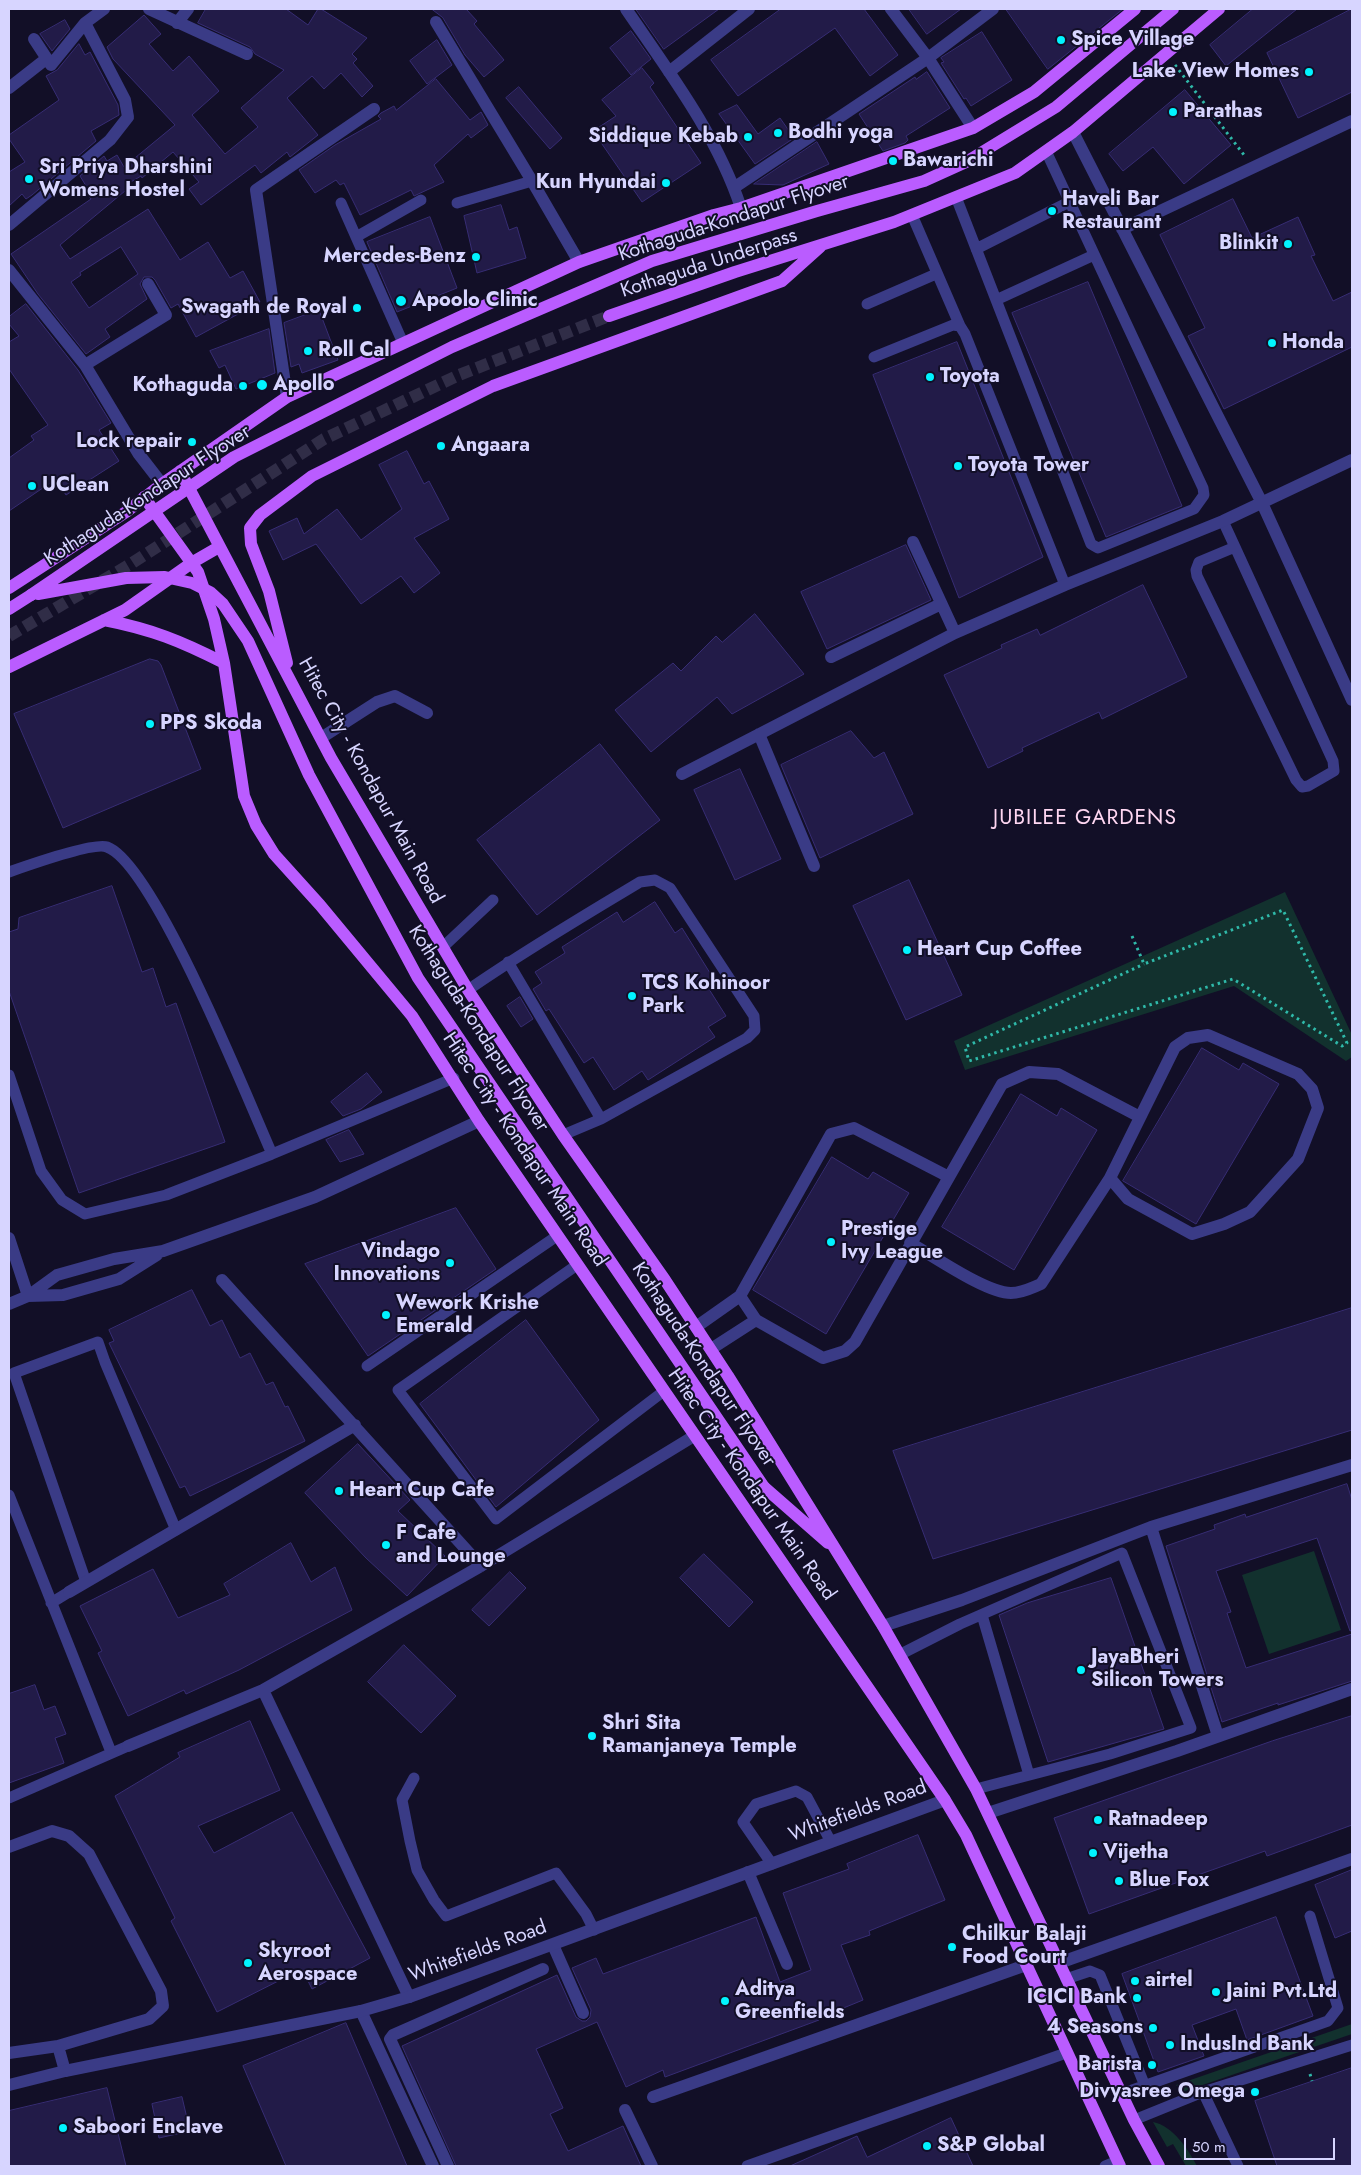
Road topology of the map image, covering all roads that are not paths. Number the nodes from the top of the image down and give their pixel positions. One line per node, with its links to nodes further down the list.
1 (104, 9): 12 (street)
2 (149, 9): 13 (street)
3 (188, 9): 13 (street)
4 (626, 9): 18 (street)
5 (750, 9): 18 (street)
6 (891, 9): 16 (street)
7 (992, 9): 16 (street)
8 (1135, 9): 22 (main road)
9 (1173, 9): 64 (main road, Kothaguda-Kondapur Flyover, bridge)
10 (1220, 9): 23 (main road, Kothaguda Underpass)
11 (436, 22): 25 (street)
12 (85, 23): 17 (street); 34 (street)
13 (177, 23): 15 (street)
14 (34, 39): 17 (street)
15 (247, 54)
16 (928, 58): 22 (street); 26 (street)
17 (46, 59): 19 (street)
18 (669, 72): 26 (street)
19 (9, 88)
20 (374, 109): 51 (street)
21 (1352, 122): 35 (street)
22 (973, 128): 32 (main road)
23 (1073, 132): 24 (main road, Kothaguda Underpass); 35 (street)
24 (1046, 151): 27 (main road, Kothaguda Underpass); 29 (lane)
25 (532, 181): 31 (lane); 40 (street)
26 (734, 187): 32 (street)
27 (956, 198): 33 (main road, Kothaguda Underpass); 38 (lane)
28 (421, 200): 36 (lane)
29 (1069, 202): 38 (lane); 39 (lane)
30 (341, 203): 36 (lane)
31 (457, 204)
32 (742, 208): 40 (main road)
33 (912, 215): 37 (main road, Kothaguda Underpass); 41 (lane)
34 (11, 220)
35 (1122, 228): 56 (street)
36 (356, 237): 48 (lane)
37 (820, 247): 46 (main road, Kothaguda Underpass); 72 (main road)
38 (976, 249): 44 (lane)
39 (1094, 255): 44 (lane); 44 (lane)
40 (579, 262): 48 (main road)
41 (936, 274): 45 (lane); 47 (lane)
42 (10, 275): 50 (street)
43 (148, 284): 50 (street)
44 (996, 300)
45 (867, 304)
46 (609, 316)
47 (960, 326): 49 (lane); 62 (lane)
48 (403, 343): 51 (main road)
49 (874, 357)
50 (85, 365): 54 (street)
51 (287, 397): 53 (main road)
52 (1352, 460): 56 (street)
53 (180, 471): 54 (main road); 59 (main road, Hitec City - Kondapur Main Road)
54 (162, 484): 55 (main road)
55 (144, 497): 61 (main road, Hitec City - Kondapur Main Road); 63 (main road)
56 (1262, 503): 57 (street); 73 (street)
57 (1223, 521): 60 (lane); 62 (street)
58 (913, 542): 65 (street)
59 (219, 547): 61 (main road); 72 (main road, Hitec City - Kondapur Main Road)
60 (1235, 547): 60 (lane)
61 (193, 562): 67 (main road); 70 (main road, Hitec City - Kondapur Main Road)
62 (1065, 585): 68 (street)
63 (9, 588)
64 (31, 595): 66 (main road, Kothaguda-Kondapur Flyover); 113 (main road, Kothaguda-Kondapur Flyover, bridge)
65 (941, 604): 68 (street); 69 (street)
66 (9, 609)
67 (104, 620): 70 (main road); 71 (main road)
68 (955, 633): 75 (street)
69 (831, 657)
70 (224, 663): 85 (main road, Hitec City - Kondapur Main Road)
71 (9, 668)
72 (292, 682): 76 (main road, Hitec City - Kondapur Main Road)
73 (1352, 700)
74 (427, 713): 76 (street)
75 (759, 734): 77 (street); 78 (street)
76 (321, 738): 81 (main road, Hitec City - Kondapur Main Road)
77 (682, 774)
78 (814, 866)
79 (9, 872): 90 (lane)
80 (493, 900): 81 (lane)
81 (443, 947): 83 (main road, Hitec City - Kondapur Main Road)
82 (508, 962): 83 (lane); 87 (lane); 87 (lane)
83 (468, 990): 89 (main road, Hitec City - Kondapur Main Road)
84 (9, 1075): 90 (lane)
85 (454, 1078): 88 (main road, Hitec City - Kondapur Main Road); 90 (lane)
86 (1140, 1117): 91 (street); 92 (street); 92 (street)
87 (601, 1119): 89 (lane)
88 (479, 1121): 93 (main road, Hitec City - Kondapur Main Road); 96 (street)
89 (563, 1135): 103 (main road, Hitec City - Kondapur Main Road)
90 (272, 1154)
91 (949, 1177): 95 (street); 100 (street)
92 (1110, 1178): 95 (street)
93 (557, 1236): 97 (main road, Hitec City - Kondapur Main Road); 105 (lane)
94 (9, 1238): 99 (street)
95 (910, 1243): 102 (street)
96 (163, 1251): 99 (street); 99 (street)
97 (577, 1264): 106 (main road, Hitec City - Kondapur Main Road); 106 (lane)
98 (222, 1280): 107 (street)
99 (28, 1296): 101 (street)
100 (740, 1296): 102 (street); 103 (street)
101 (9, 1304)
102 (756, 1320): 104 (street)
103 (696, 1326): 104 (main road, Hitec City - Kondapur Main Road)
104 (711, 1349): 113 (main road, Hitec City - Kondapur Main Road)
105 (367, 1366)
106 (664, 1391): 108 (main road, Hitec City - Kondapur Main Road)
107 (355, 1425): 112 (street); 114 (street)
108 (694, 1436): 114 (street); 130 (main road, Hitec City - Kondapur Main Road)
109 (1352, 1465): 111 (street)
110 (9, 1495): 117 (lane)
111 (1151, 1527): 119 (street); 123 (street)
112 (176, 1530): 115 (street); 115 (lane)
113 (837, 1552): 119 (main road, Hitec City - Kondapur Main Road)
114 (481, 1566): 122 (street)
115 (86, 1582): 116 (street)
116 (69, 1592): 117 (lane)
117 (51, 1603): 125 (lane)
118 (982, 1615): 120 (lane); 126 (lane); 126 (lane)
119 (882, 1626): 120 (main road, Hitec City - Kondapur Main Road)
120 (899, 1655): 128 (main road, Hitec City - Kondapur Main Road)
121 (1352, 1689): 123 (street)
122 (263, 1690): 124 (street); 145 (street)
123 (1218, 1736): 131 (street)
124 (128, 1746): 125 (lane)
125 (111, 1752): 129 (lane)
126 (1029, 1775): 128 (lane)
127 (414, 1778): 138 (lane)
128 (976, 1789): 131 (main road, Hitec City - Kondapur Main Road)
129 (9, 1798)
130 (945, 1800): 132 (street, Whitefields Road); 142 (main road, Hitec City - Kondapur Main Road)
131 (988, 1813): 140 (main road, Hitec City - Kondapur Main Road)
132 (831, 1842): 135 (street, Whitefields Road); 135 (lane)
133 (9, 1847): 149 (street)
134 (1352, 1859): 140 (street)
135 (772, 1864): 136 (street, Whitefields Road)
136 (748, 1872): 138 (street, Whitefields Road); 141 (street)
137 (1310, 1916): 154 (lane)
138 (594, 1930): 139 (street, Whitefields Road)
139 (554, 1944): 145 (street, Whitefields Road); 147 (street)
140 (1059, 1963): 144 (main road, Hitec City - Kondapur Main Road)
141 (787, 1964)
142 (1026, 1965): 151 (main road, Hitec City - Kondapur Main Road); 157 (street)
143 (543, 1969): 162 (street)
144 (1066, 1979): 154 (lane); 156 (main road, Hitec City - Kondapur Main Road)
145 (409, 1997): 146 (street, Whitefields Road)
146 (361, 2011): 152 (street, Whitefields Road); 161 (street)
147 (584, 2013)
148 (1352, 2045): 155 (lane)
149 (58, 2046): 150 (street); 152 (street)
150 (9, 2053)
151 (1066, 2053): 160 (main road, Hitec City - Kondapur Main Road); 164 (lane)
152 (65, 2071): 153 (street, Whitefields Road)
153 (9, 2085)
154 (1145, 2086): 156 (lane)
155 (1203, 2092): 159 (lane); 167 (lane)
156 (1121, 2094): 159 (main road, Hitec City - Kondapur Main Road)
157 (653, 2097)
158 (625, 2110): 163 (street)
159 (1134, 2120): 166 (main road, Hitec City - Kondapur Main Road)
160 (1118, 2163): 165 (lane)
161 (433, 2166)
162 (448, 2166)
163 (652, 2166)
164 (747, 2166)
165 (1105, 2166)
166 (1159, 2166)
167 (1238, 2166)

